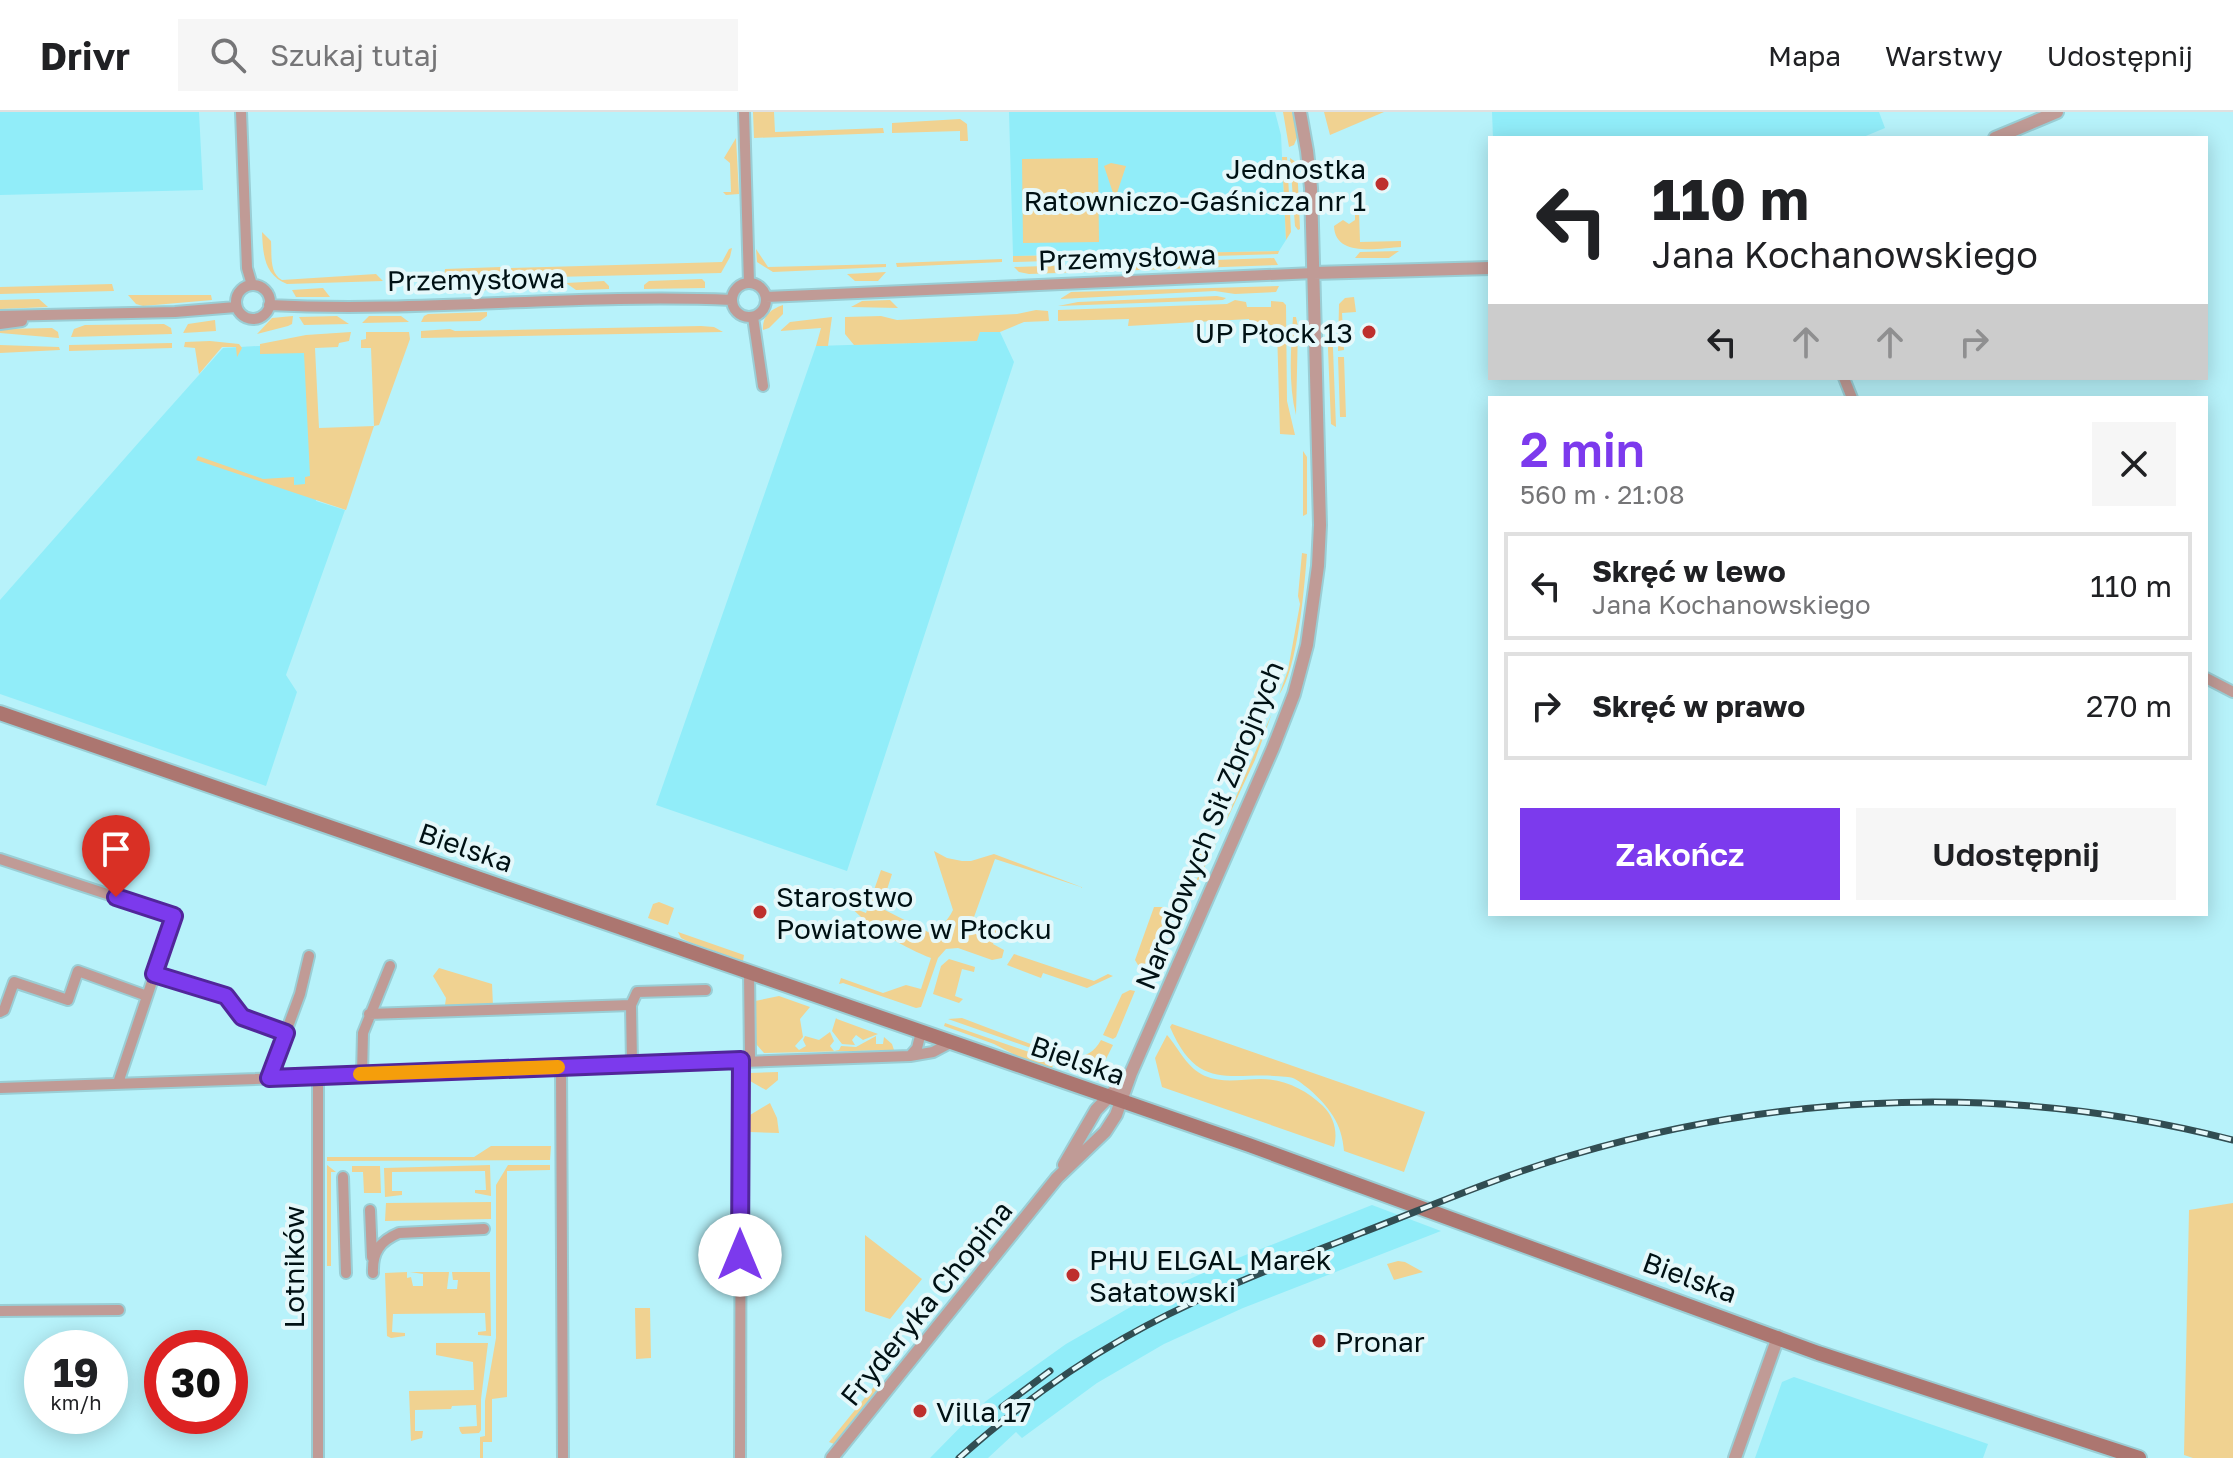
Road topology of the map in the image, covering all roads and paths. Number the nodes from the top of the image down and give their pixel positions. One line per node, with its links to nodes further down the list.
1 (241, 112): 9 (street)
2 (744, 112): 8 (street)
3 (1300, 112): 7 (street, Narodowych Sił Zbrojnych)
4 (2057, 112): 5 (street)
5 (2000, 136)
6 (1488, 268): 7 (street, Przemysłowa)
7 (1314, 273): 10 (street, Przemysłowa); 44 (street, Narodowych Sił Zbrojnych)
8 (749, 283): 10 (street); 11 (street)
9 (252, 285): 12 (street); 13 (street)
10 (766, 297): 16 (street)
11 (732, 300): 12 (street, Przemysłowa); 16 (street)
12 (269, 305): 13 (street)
13 (236, 307): 14 (street)
14 (53, 315): 15 (street); 17 (street)
15 (0, 316)
16 (753, 317): 18 (street)
17 (0, 324)
18 (763, 386)
19 (2208, 679): 20 (street)
20 (2233, 692)
21 (0, 713): 25 (main road, Bielska)
22 (0, 859): 26 (street)
23 (309, 956): 33 (street)
24 (390, 966): 31 (street)
25 (749, 972): 32 (main road, Bielska); 36 (street)
26 (154, 974): 28 (street); 33 (street)
27 (706, 990): 29 (street)
28 (147, 996): 30 (street); 42 (street)
29 (631, 1005): 31 (street); 37 (street)
30 (0, 1012)
31 (369, 1014): 39 (street)
32 (921, 1032): 34 (main road, Bielska); 35 (street)
33 (286, 1033): 41 (street)
34 (950, 1043): 35 (street); 44 (main road, Bielska)
35 (910, 1056): 36 (street)
36 (746, 1060): 37 (street); 57 (street)
37 (632, 1064): 38 (street)
38 (561, 1066): 39 (street); 56 (street)
39 (362, 1074): 40 (street)
40 (318, 1076): 41 (street); 55 (street, Lotników)
41 (269, 1078): 42 (street)
42 (118, 1083): 43 (street)
43 (0, 1088)
44 (1114, 1100): 46 (street, Fryderyka Chopina); 46 (street, Fryderyka Chopina); 54 (main road, Bielska)
45 (343, 1177): 50 (street)
46 (1057, 1178): 58 (street, Fryderyka Chopina)
47 (370, 1210): 49 (street)
48 (484, 1229): 49 (street)
49 (372, 1259): 51 (street)
50 (346, 1273)
51 (373, 1273)
52 (119, 1310): 53 (street)
53 (0, 1311)
54 (1778, 1337): 59 (street); 60 (main road, Bielska)
55 (318, 1458)
56 (563, 1458)
57 (740, 1458)
58 (832, 1458)
59 (1735, 1458)
60 (2139, 1458)

